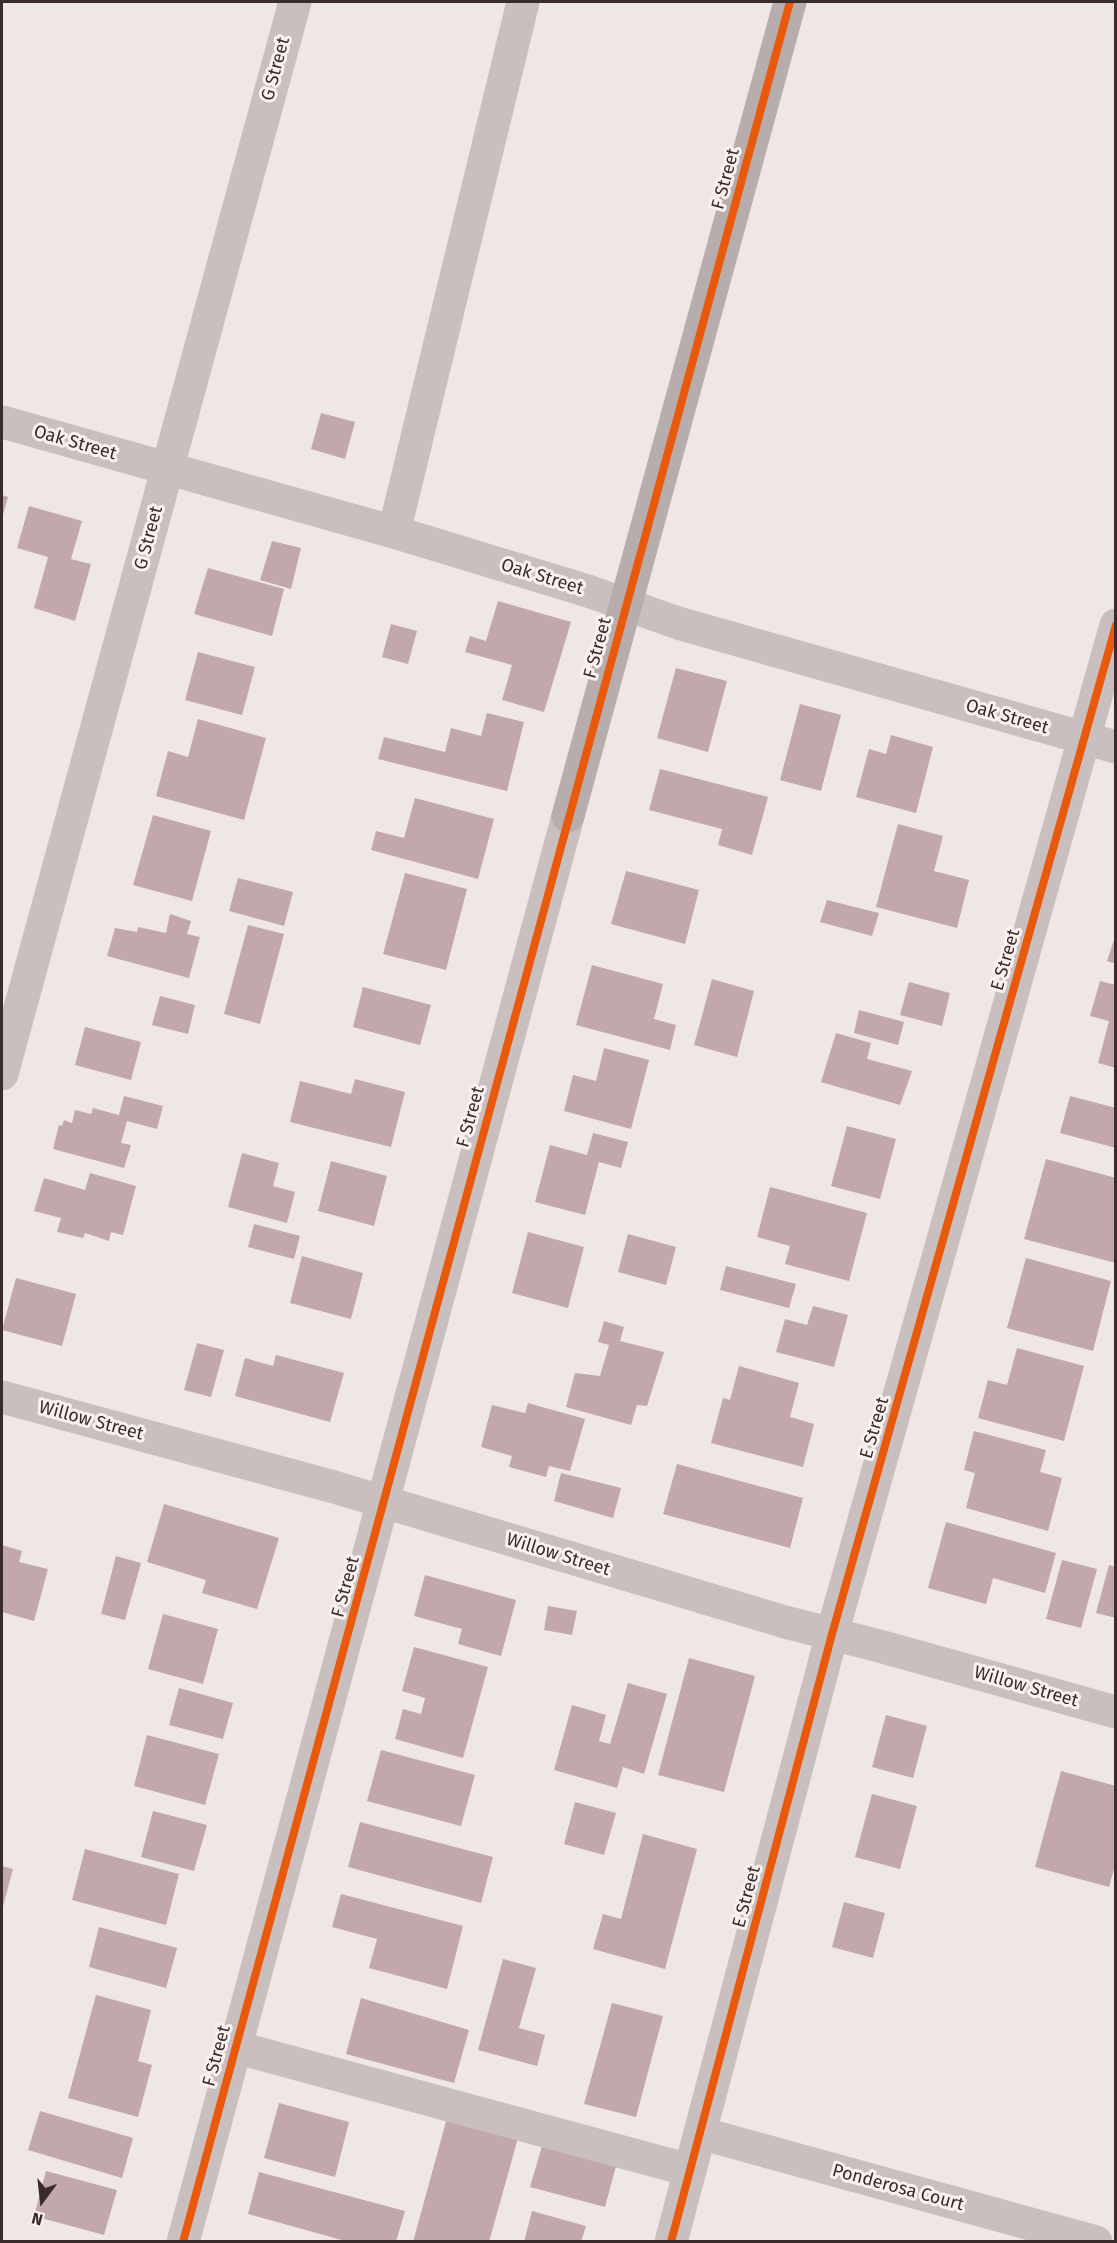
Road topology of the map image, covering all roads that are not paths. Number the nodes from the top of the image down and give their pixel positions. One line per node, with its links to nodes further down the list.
1 (295, 2): 5 (street, G Street)
2 (523, 2): 6 (street)
3 (790, 2): 7 (main road, F Street)
4 (2, 422): 5 (street, Oak Street)
5 (167, 468): 6 (street, Oak Street); 12 (street, G Street)
6 (394, 532): 7 (street, Oak Street)
7 (626, 604): 9 (street, Oak Street); 11 (main road, F Street)
8 (1116, 625): 9 (street, E Street)
9 (1084, 738): 10 (street, Oak Street); 15 (street, E Street)
10 (1116, 747)
11 (568, 816): 14 (street, F Street)
12 (2, 1074)
13 (2, 1397): 14 (street, Willow Street)
14 (384, 1503): 15 (street, Willow Street); 17 (street, F Street)
15 (832, 1634): 16 (street, Willow Street); 18 (street, E Street)
16 (1116, 1712)
17 (235, 2048): 19 (street); 20 (street, F Street)
18 (700, 2133): 19 (street, E Street); 22 (street, Ponderosa Court)
19 (689, 2170): 21 (street, E Street)
20 (183, 2241)
21 (671, 2241)
22 (1096, 2241)

